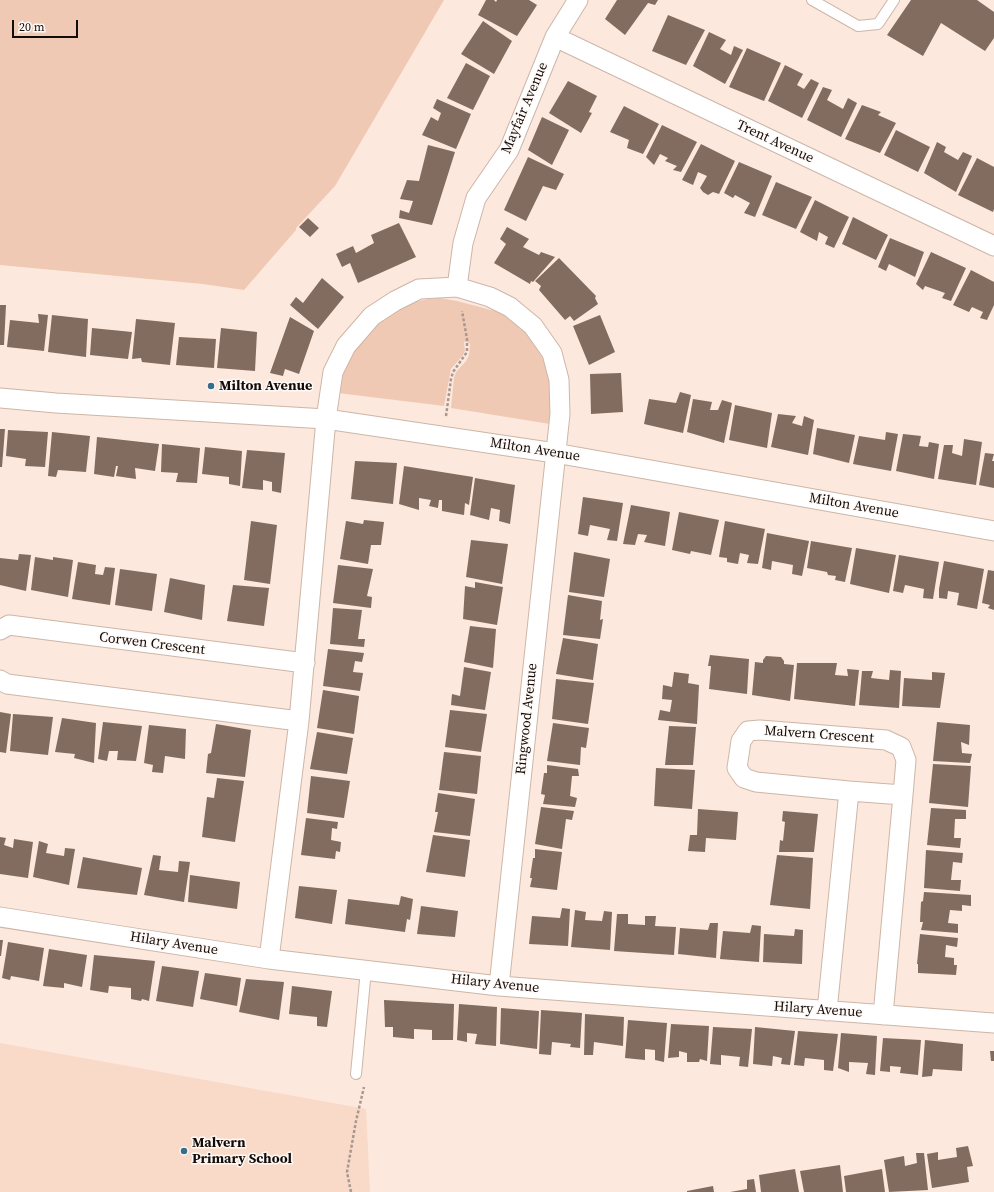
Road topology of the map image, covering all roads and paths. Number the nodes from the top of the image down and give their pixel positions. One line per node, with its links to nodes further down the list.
1 (578, 0): 4 (street, Mayfair Avenue)
2 (812, 0): 3 (lane)
3 (894, 0)
4 (555, 37): 5 (street, Trent Avenue); 6 (street, Mayfair Avenue)
5 (994, 246)
6 (457, 287): 8 (street); 9 (path); 10 (street)
7 (0, 398): 8 (street, Milton Avenue)
8 (326, 419): 9 (street, Milton Avenue); 13 (street)
9 (444, 436): 10 (street, Milton Avenue)
10 (555, 453): 11 (street, Milton Avenue); 21 (street, Ringwood Avenue)
11 (994, 531)
12 (0, 630): 13 (street, Corwen Crescent)
13 (305, 663): 15 (street)
14 (0, 680): 15 (street)
15 (299, 721): 19 (street)
16 (849, 791): 17 (street, Malvern Crescent); 17 (street, Malvern Crescent); 22 (street)
17 (903, 795): 23 (street, Malvern Crescent)
18 (0, 917): 19 (street, Hilary Avenue)
19 (269, 959): 20 (street, Hilary Avenue)
20 (366, 970): 21 (street, Hilary Avenue); 25 (lane)
21 (500, 986): 22 (street, Hilary Avenue)
22 (827, 1011): 23 (street, Hilary Avenue)
23 (883, 1015): 24 (street, Hilary Avenue)
24 (994, 1023)
25 (356, 1074): 26 (path)
26 (351, 1192)

